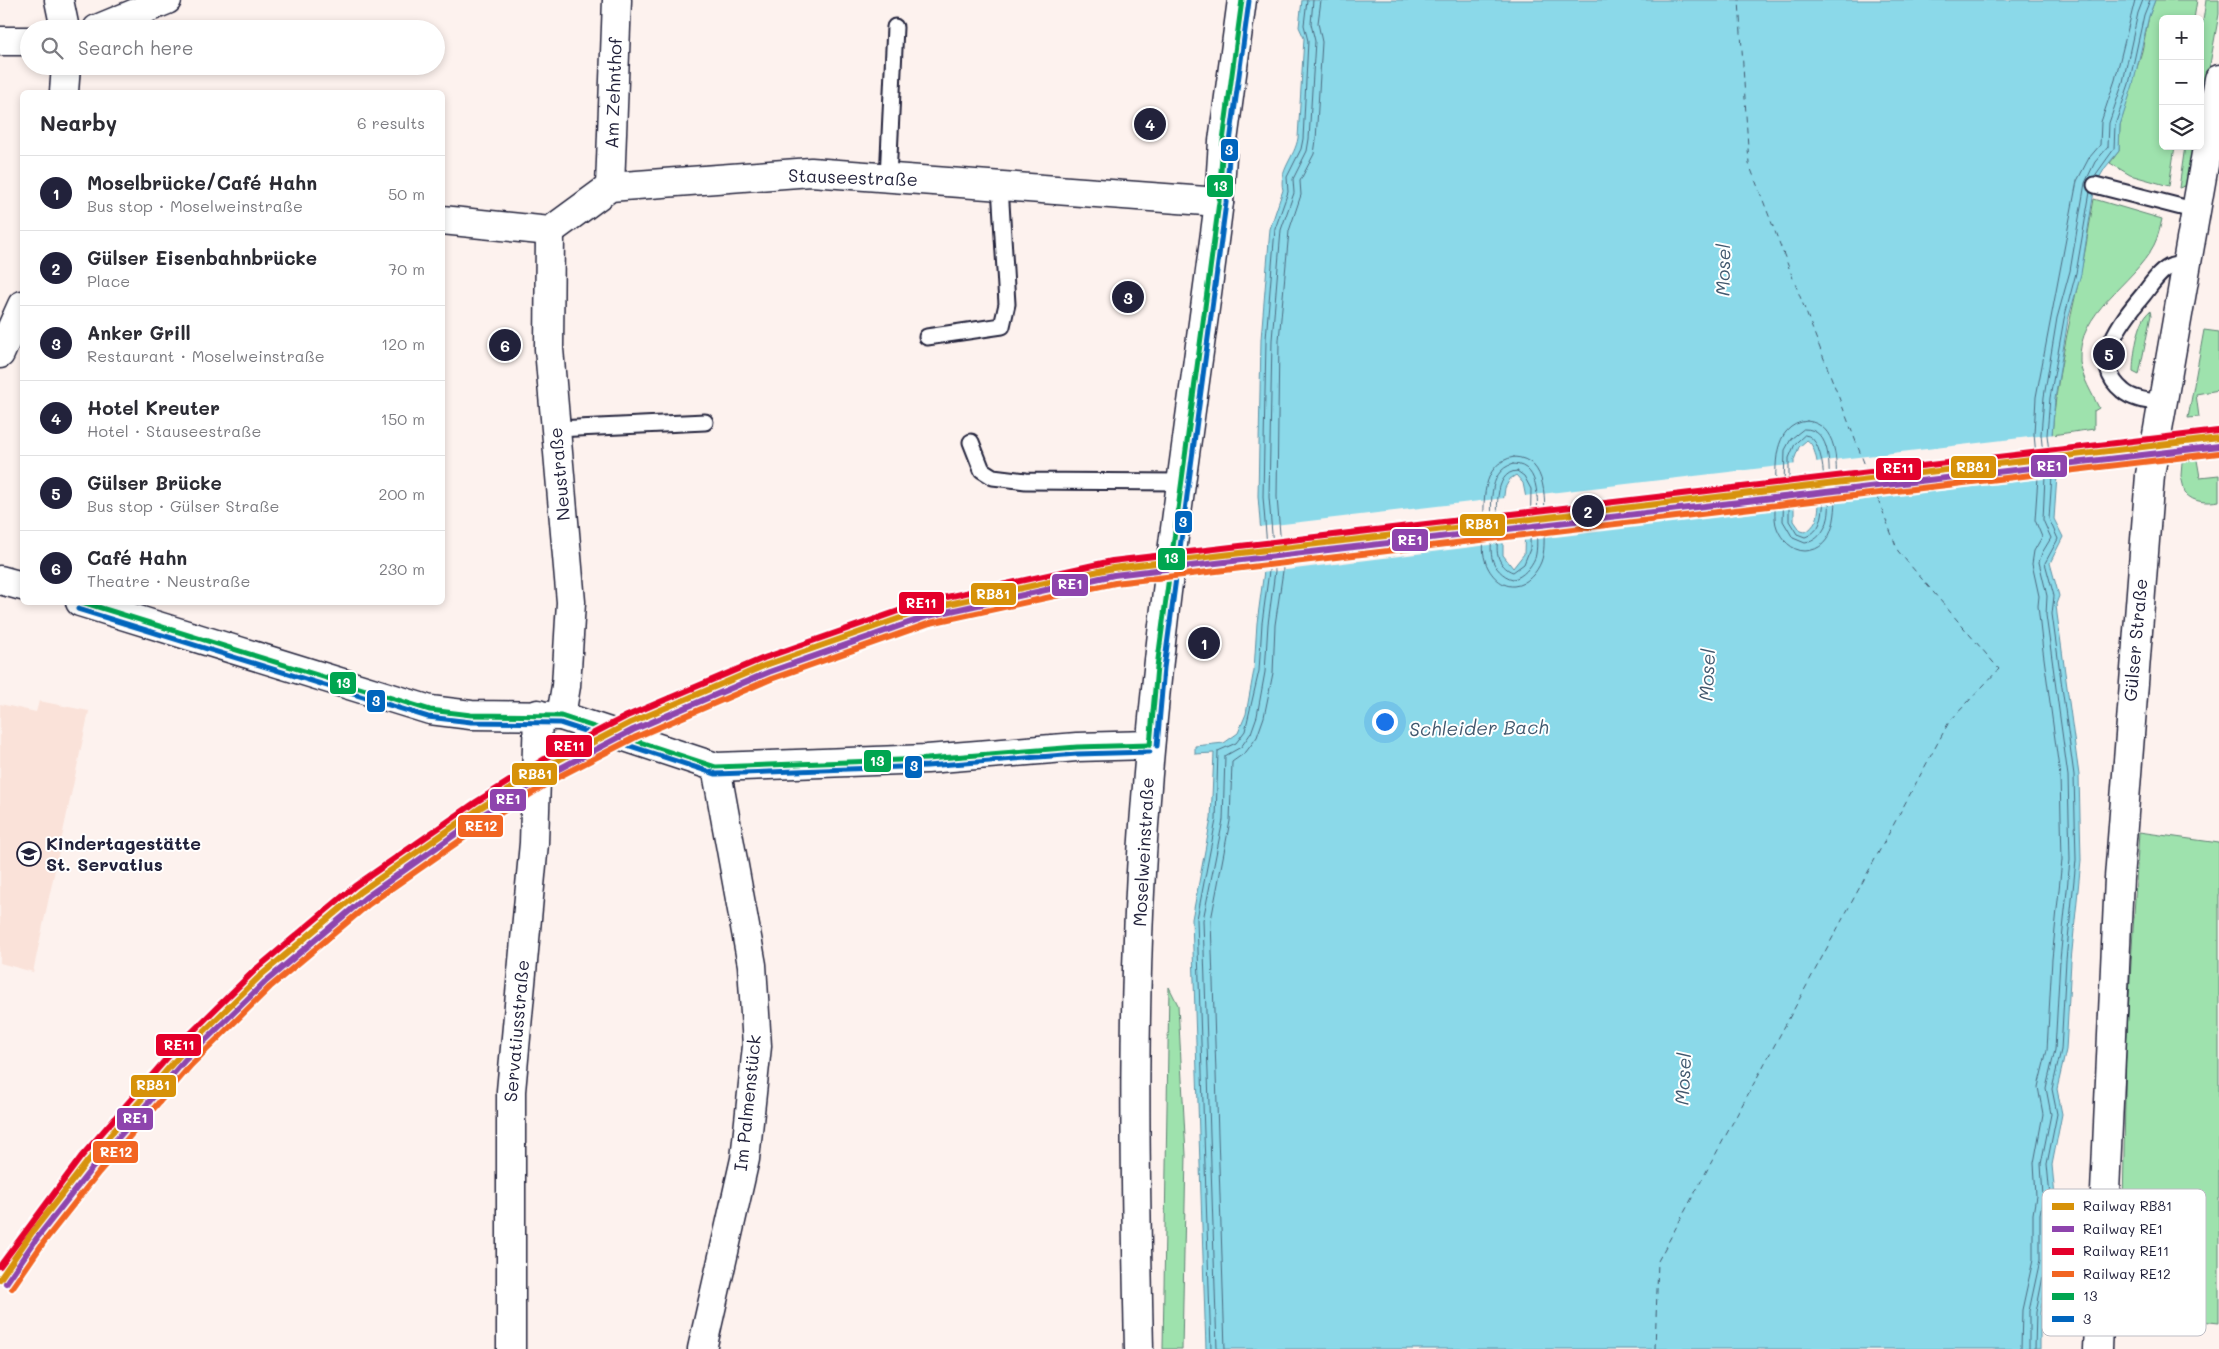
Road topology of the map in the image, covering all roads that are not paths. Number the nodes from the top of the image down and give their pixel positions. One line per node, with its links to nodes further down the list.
1 (59, 0): 5 (street)
2 (167, 0): 6 (street)
3 (617, 0): 16 (street, Am Zehnthof)
4 (1242, 0): 17 (street, Moselweinstraße)
5 (63, 20)
6 (119, 20)
7 (895, 27): 13 (lane)
8 (0, 41): 9 (street)
9 (20, 41)
10 (65, 75): 12 (street)
11 (2219, 79): 18 (street, Gülser Straße)
12 (64, 90)
13 (888, 178): 15 (street, Stauseestraße); 16 (street, Stauseestraße)
14 (2096, 185): 18 (lane)
15 (1000, 186): 17 (street, Stauseestraße); 23 (lane)
16 (610, 187): 20 (street)
17 (1219, 202): 29 (street, Moselweinstraße)
18 (2197, 211): 21 (street, Gülser Straße)
19 (445, 220): 20 (street)
20 (550, 231): 27 (street, Neustraße)
21 (2188, 266): 25 (street, Gülser Straße); 25 (lane)
22 (20, 310): 24 (street)
23 (926, 337)
24 (0, 354)
25 (2162, 404): 36 (street, Gülser Straße)
26 (705, 422): 27 (lane)
27 (556, 429): 33 (street, Neustraße)
28 (971, 442): 29 (lane)
29 (1182, 482): 34 (street, Moselweinstraße)
30 (0, 580): 31 (street)
31 (20, 585)
32 (90, 605): 33 (street)
33 (550, 715): 35 (street); 38 (street, Servatiusstraße)
34 (1150, 745): 35 (street); 40 (street, Moselweinstraße)
35 (716, 767): 39 (street, Im Palmenstück)
36 (2105, 1189)
37 (2099, 1336): 41 (street, Gülser Straße)
38 (511, 1349)
39 (702, 1349)
40 (1139, 1349)
41 (2098, 1349)

